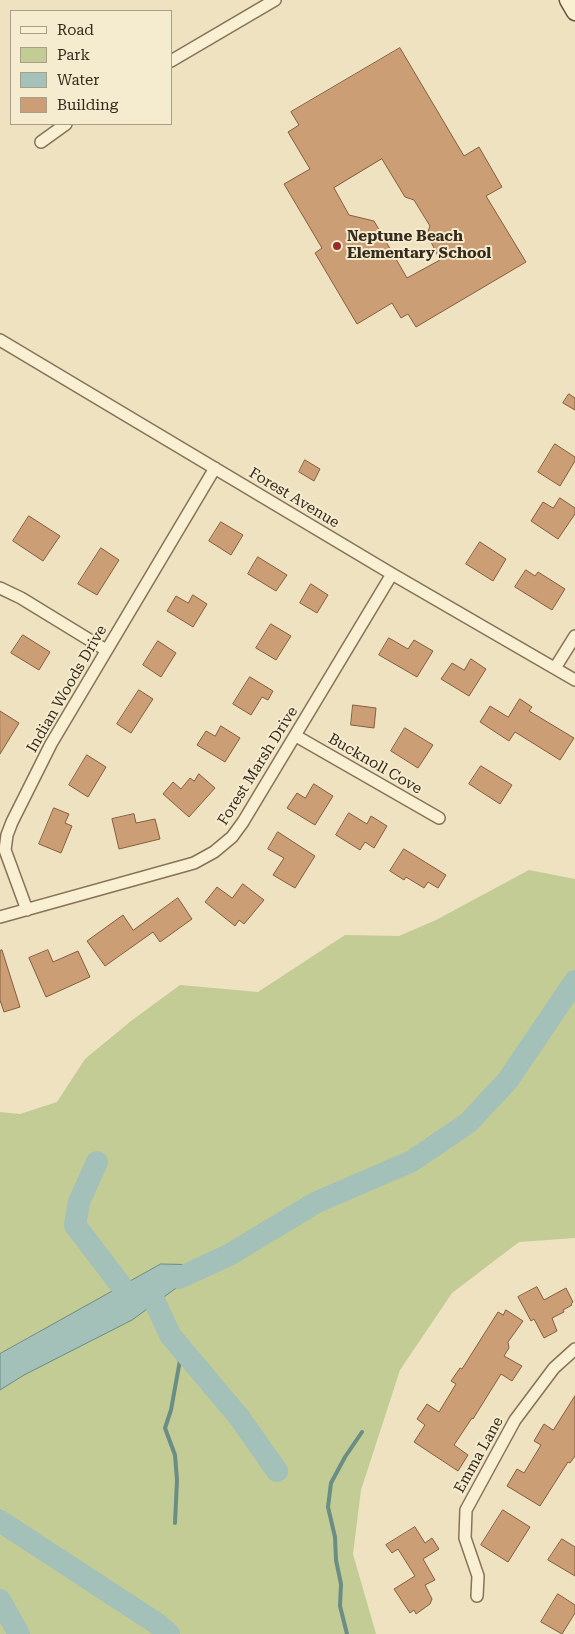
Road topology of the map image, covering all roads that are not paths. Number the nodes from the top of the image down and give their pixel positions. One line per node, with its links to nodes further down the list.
1 (274, 0): 4 (street)
2 (568, 0): 3 (street)
3 (575, 12)
4 (172, 60)
5 (65, 125): 6 (street)
6 (41, 142)
7 (0, 340): 8 (street, Forest Avenue)
8 (215, 468): 9 (street, Forest Avenue); 12 (street, Indian Woods Drive)
9 (392, 574): 13 (street, Forest Avenue); 15 (street, Forest Marsh Drive)
10 (0, 588): 12 (street)
11 (575, 636): 13 (street)
12 (106, 650): 17 (street, Indian Woods Drive)
13 (555, 668): 14 (street, Forest Avenue)
14 (575, 680)
15 (296, 736): 16 (street, Bucknoll Cove); 17 (street, Forest Marsh Drive)
16 (440, 818)
17 (27, 910): 18 (street)
18 (0, 917)
19 (575, 1349): 20 (street, Emma Lane)
20 (477, 1596)

